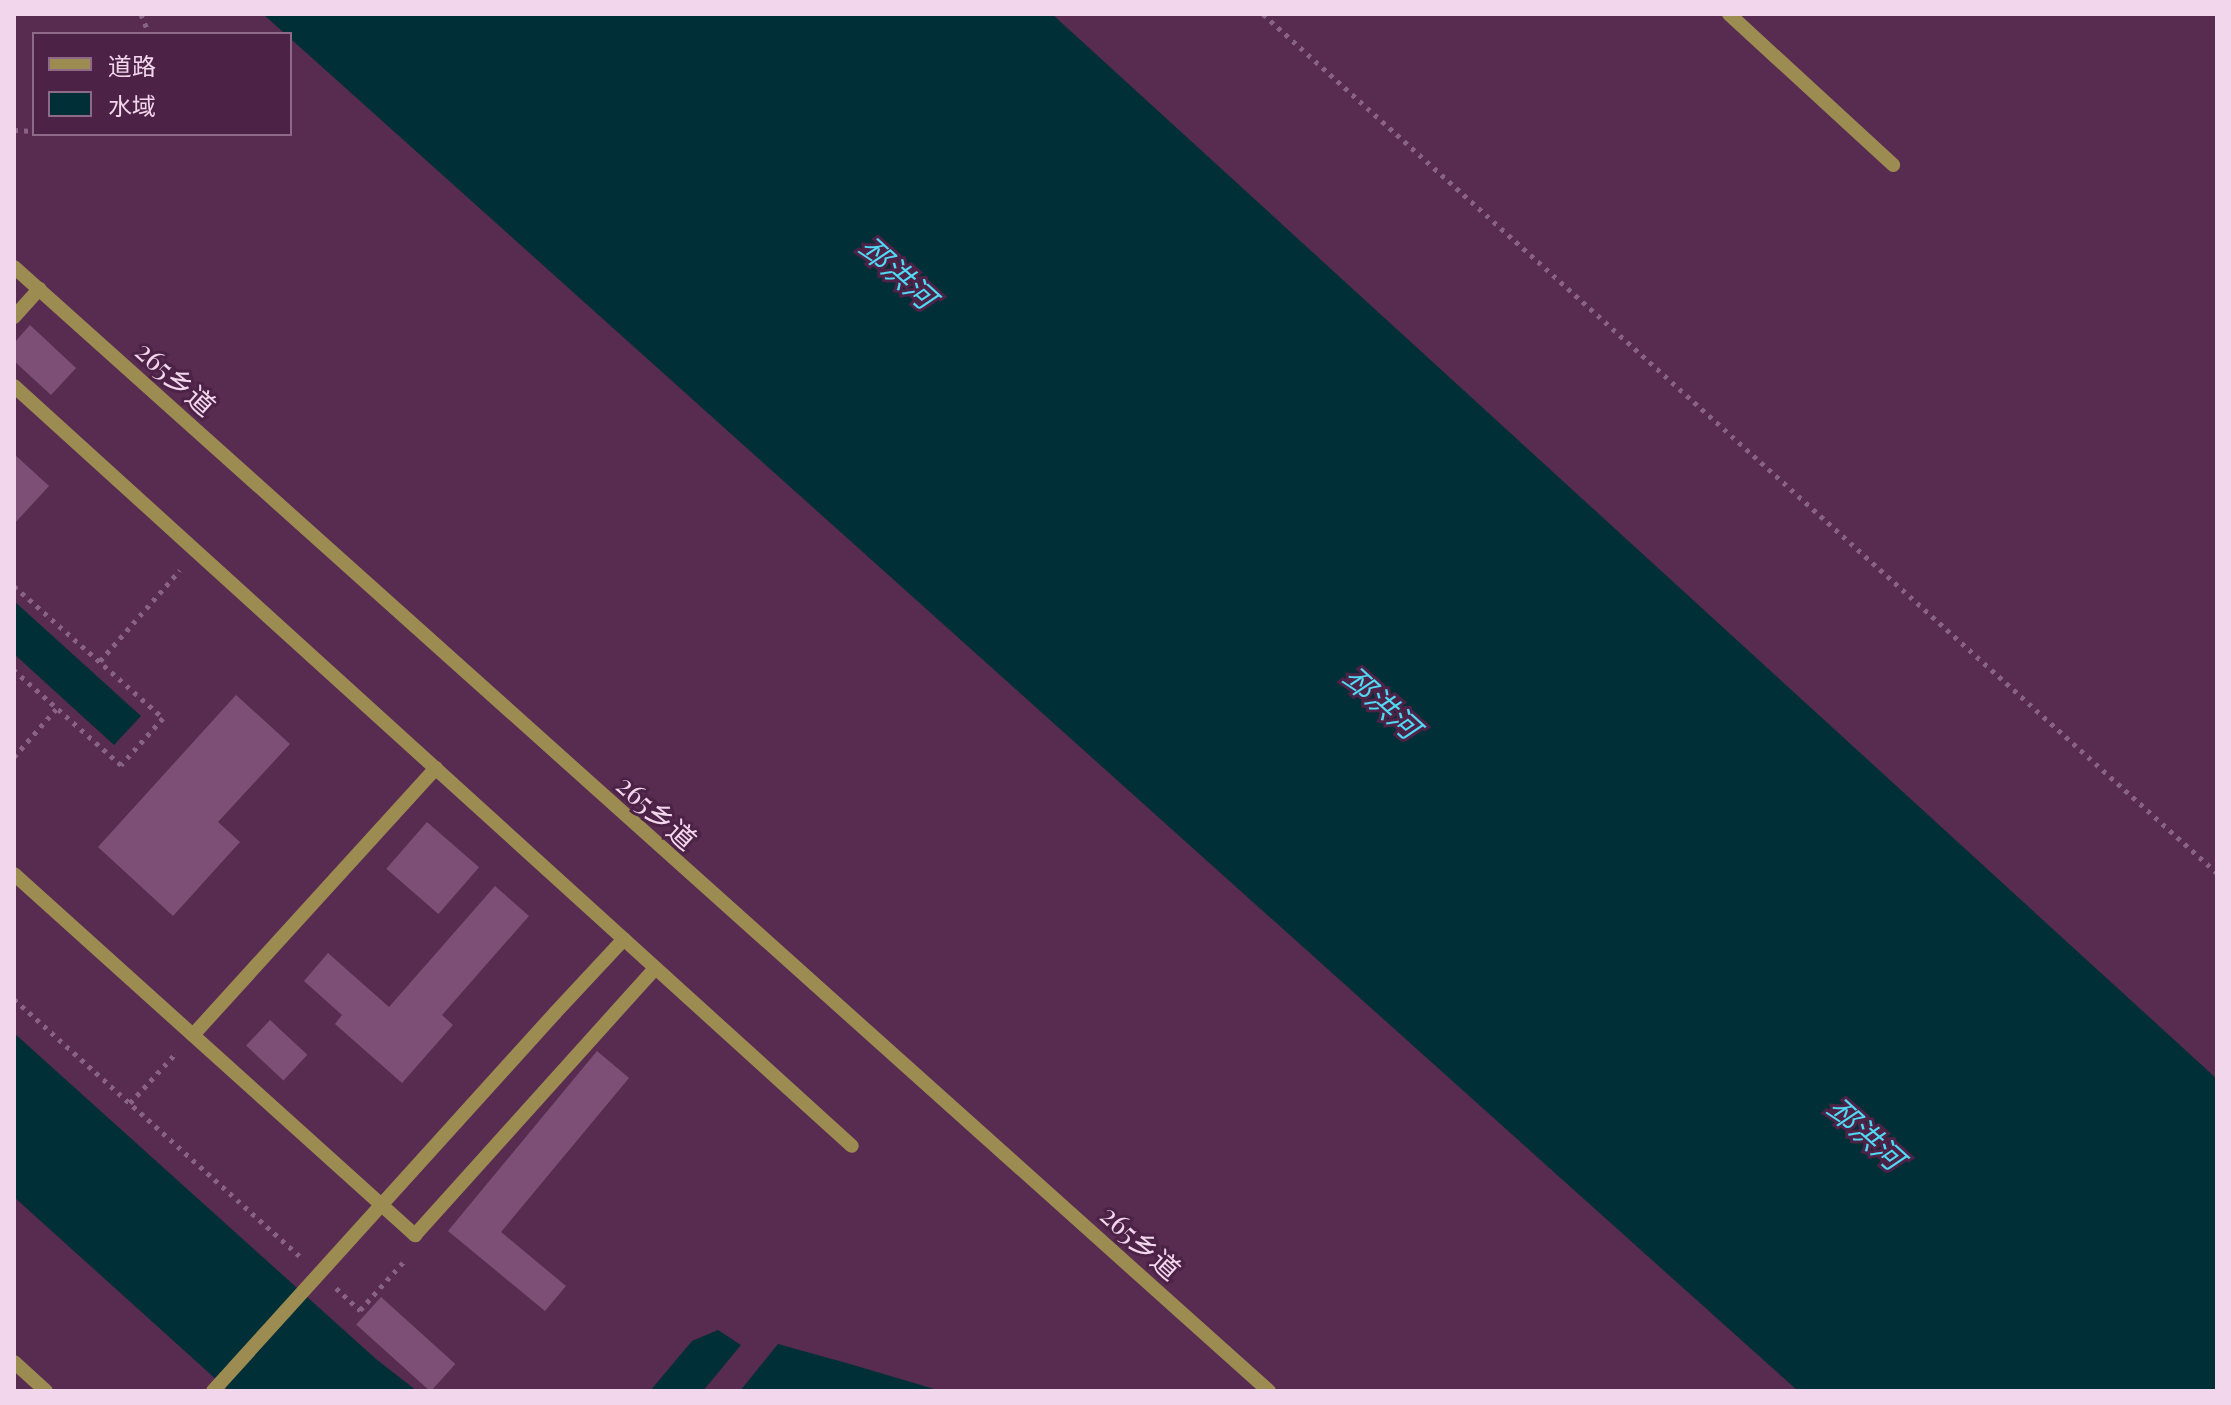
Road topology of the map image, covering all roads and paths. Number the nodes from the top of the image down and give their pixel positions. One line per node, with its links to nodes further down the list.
1 (1263, 14): 15 (path)
2 (1729, 14): 3 (street)
3 (1893, 165)
4 (14, 267): 5 (street, 265乡道)
5 (39, 289): 6 (street); 29 (street, 265乡道)
6 (14, 317)
7 (14, 386): 8 (street)
8 (196, 551): 10 (path); 14 (street)
9 (14, 586): 10 (path)
10 (100, 661): 12 (path)
11 (14, 670): 12 (path)
12 (57, 708): 13 (path)
13 (14, 757)
14 (436, 768): 17 (street); 20 (street)
15 (2217, 873)
16 (14, 874): 20 (street)
17 (624, 939): 18 (street); 28 (street, bridge)
18 (655, 968): 22 (street); 23 (street)
19 (14, 999): 21 (path)
20 (193, 1035): 21 (path); 23 (street)
21 (130, 1103): 24 (path)
22 (852, 1146)
23 (415, 1235): 25 (path)
24 (314, 1269)
25 (325, 1279)
26 (14, 1362): 27 (street)
27 (46, 1391)
28 (213, 1391)
29 (1269, 1391)

